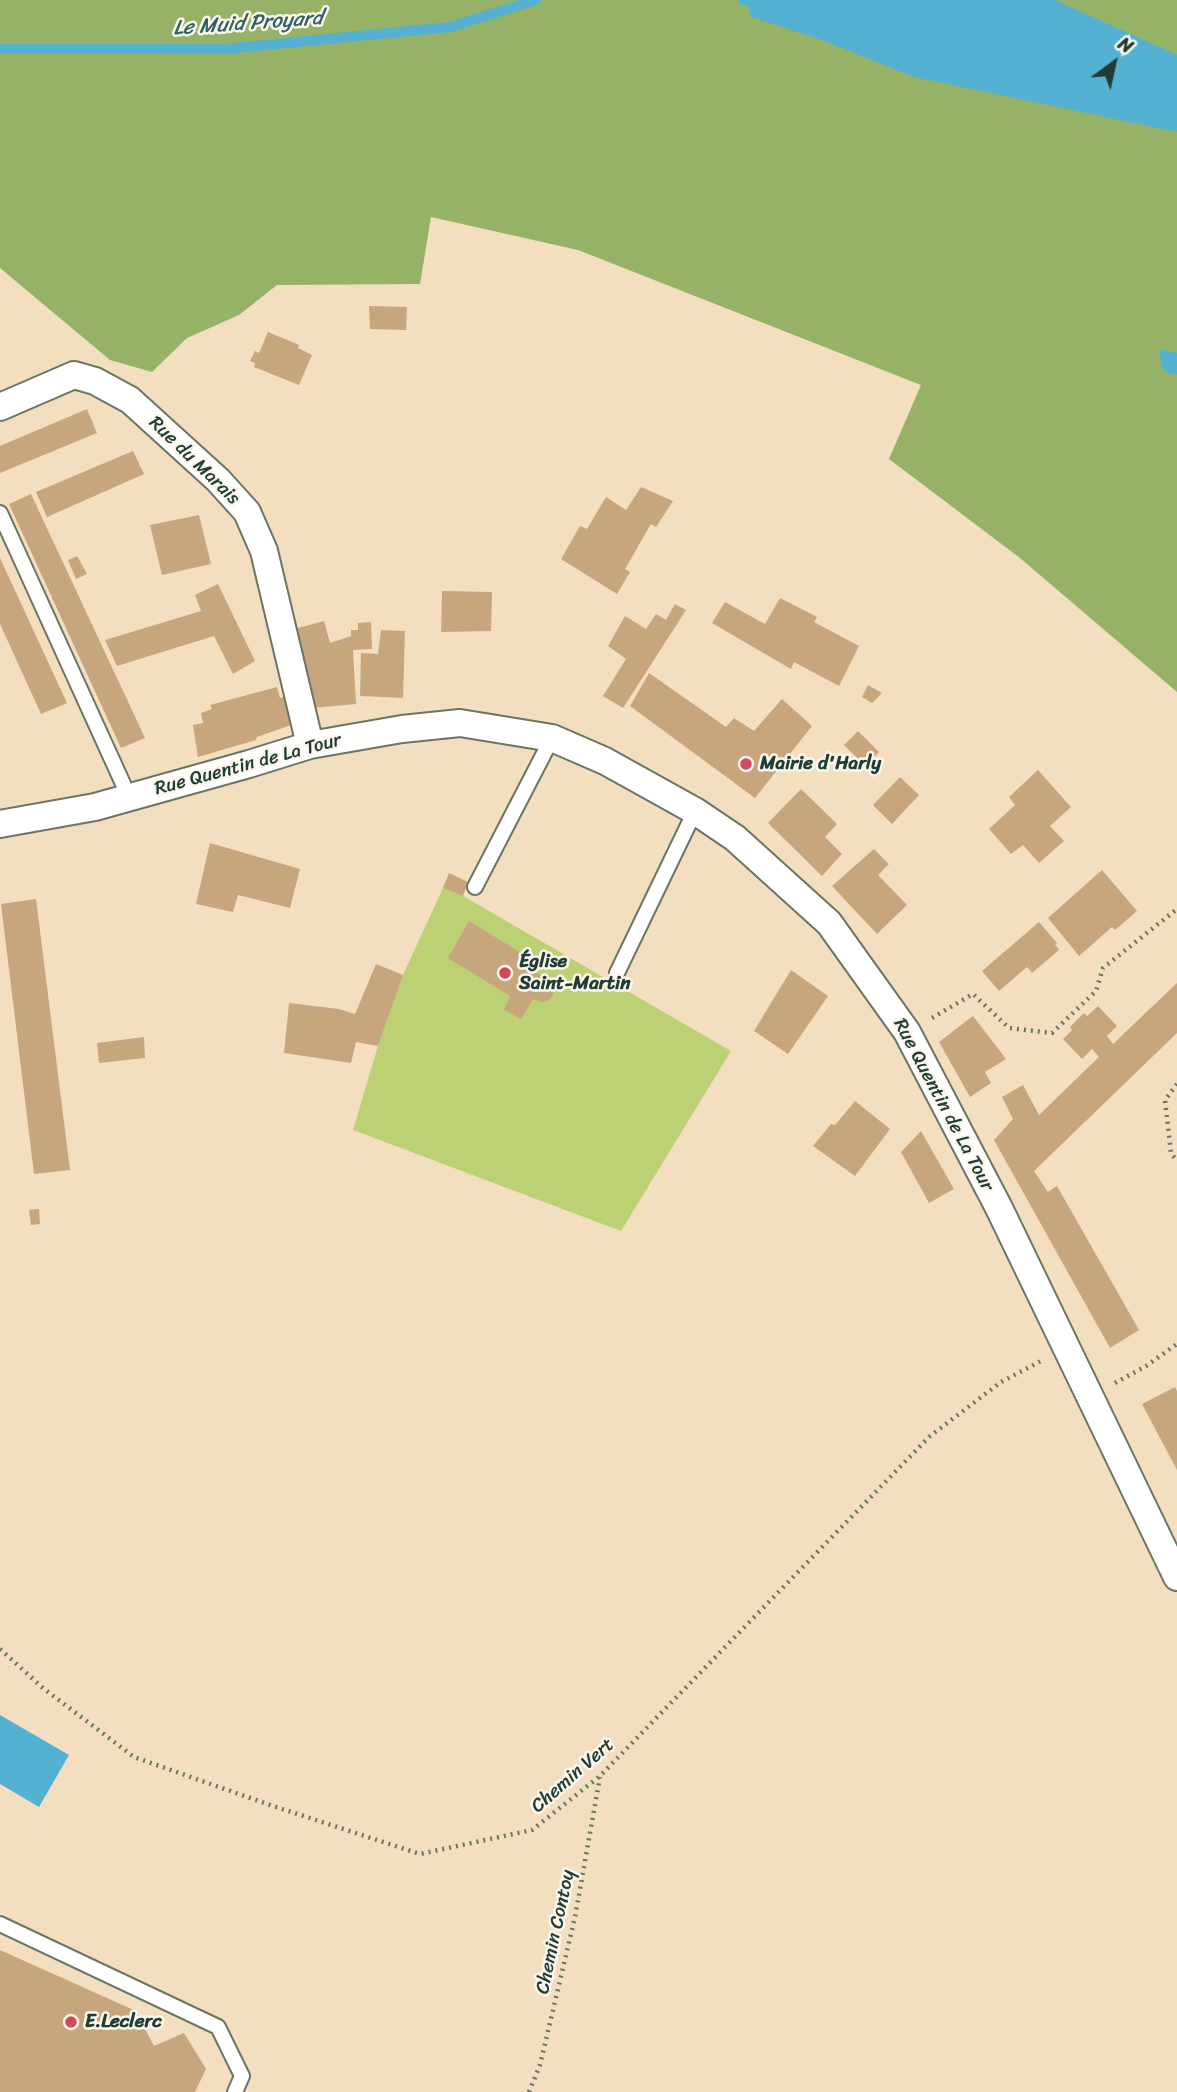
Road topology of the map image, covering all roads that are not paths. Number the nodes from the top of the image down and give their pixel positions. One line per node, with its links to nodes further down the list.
1 (0, 407): 4 (street, Rue du Marais)
2 (0, 513): 5 (lane)
3 (552, 738): 4 (street, Rue Quentin de La Tour); 6 (street, Rue Quentin de La Tour); 8 (lane)
4 (310, 745): 5 (street, Rue Quentin de La Tour)
5 (130, 797): 7 (street, Rue Quentin de La Tour)
6 (695, 811): 9 (lane); 10 (street, Rue Quentin de La Tour)
7 (0, 824)
8 (475, 887)
9 (617, 973)
10 (1177, 1577)
11 (0, 1924): 12 (lane)
12 (235, 2092)

